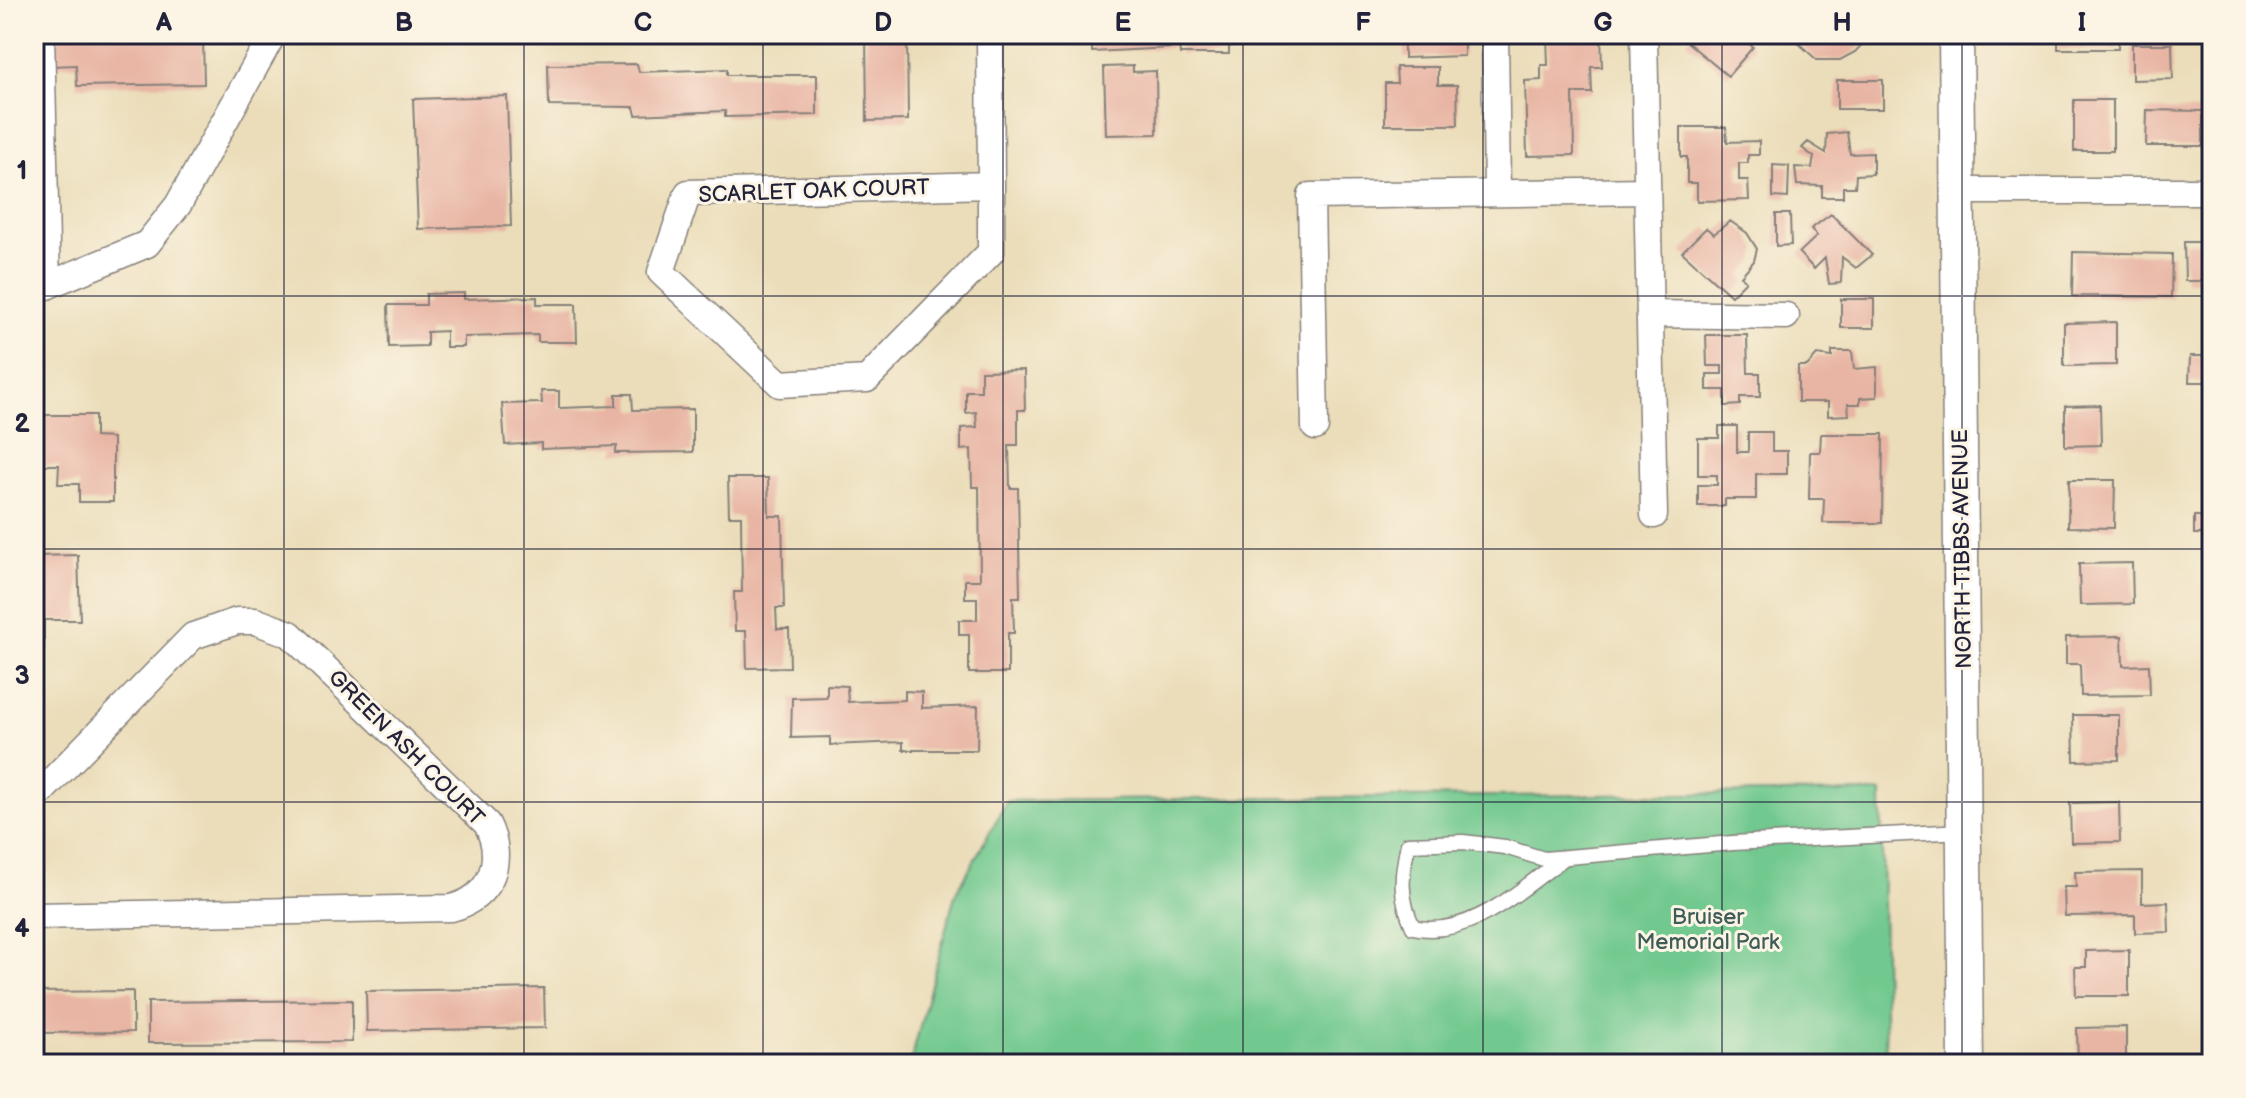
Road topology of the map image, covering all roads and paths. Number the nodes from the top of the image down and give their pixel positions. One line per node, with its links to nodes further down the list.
1 (41, 34): 12 (street)
2 (273, 34): 12 (street)
3 (990, 34): 7 (street, SCARLET OAK COURT)
4 (1495, 34): 11 (street)
5 (1644, 34): 8 (street)
6 (1956, 34): 9 (street, NORTH TIBBS AVENUE)
7 (991, 185): 7 (street, SCARLET OAK COURT)
8 (1647, 191): 11 (street); 13 (street)
9 (1958, 191): 10 (street); 18 (street, NORTH TIBBS AVENUE)
10 (2212, 191)
11 (1497, 193): 15 (street)
12 (40, 289)
13 (1651, 314): 14 (street); 16 (street)
14 (1786, 316)
15 (1315, 427)
16 (1654, 515)
17 (34, 799): 20 (street, GREEN ASH COURT)
18 (1964, 831): 19 (lane); 21 (street, NORTH TIBBS AVENUE)
19 (1564, 858): 19 (lane)
20 (34, 916)
21 (1966, 1064)

